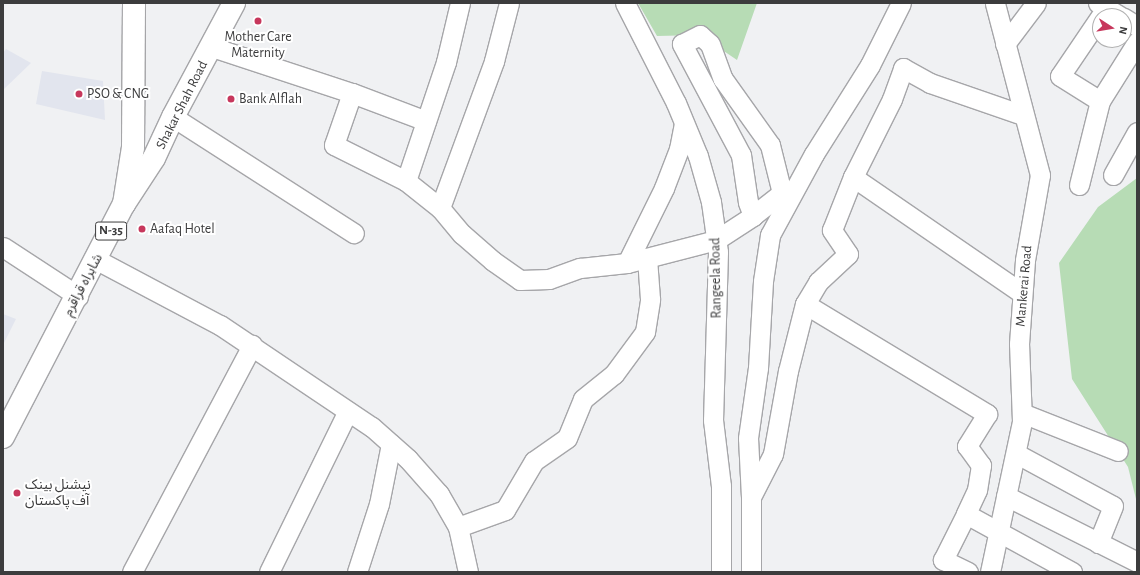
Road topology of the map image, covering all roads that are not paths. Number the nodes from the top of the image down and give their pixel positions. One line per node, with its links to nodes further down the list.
1 (134, 3): 24 (main road, شاہراہ قراقرم / N-35)
2 (234, 3): 12 (main road, Shakar Shah Road)
3 (460, 3): 17 (street)
4 (509, 3): 25 (street)
5 (625, 3): 18 (street, Rangeela Road)
6 (901, 3): 44 (street)
7 (995, 3): 11 (street, Mankerai Road)
8 (1036, 3): 11 (street)
9 (1092, 30): 14 (street)
10 (1137, 42): 14 (street)
11 (1005, 44): 15 (street, Mankerai Road)
12 (212, 46): 13 (street); 16 (main road, Shakar Shah Road)
13 (352, 93): 17 (street); 22 (street)
14 (1100, 101): 23 (street)
15 (1023, 115): 21 (street); 33 (street, Mankerai Road)
16 (173, 117): 24 (main road, Shakar Shah Road); 27 (street)
17 (426, 121): 22 (street)
18 (684, 123): 28 (street, Rangeela Road); 32 (street)
19 (1137, 132): 20 (street)
20 (1113, 175)
21 (853, 176): 33 (street); 35 (street)
22 (406, 181): 25 (street)
23 (1079, 185)
24 (124, 204): 31 (main road, شاہراہ قراقرم / N-35)
25 (440, 208): 32 (street)
26 (753, 216): 26 (street); 28 (street)
27 (354, 233)
28 (716, 240): 30 (street); 55 (street, Rangeela Road)
29 (3, 247): 34 (street)
30 (647, 258): 32 (street); 46 (street)
31 (97, 260): 34 (main road, شاہراہ قراقرم / N-35); 36 (street)
32 (627, 264)
33 (1022, 293): 38 (street, Mankerai Road)
34 (78, 296): 39 (main road, شاہراہ قراقرم / N-35)
35 (805, 304): 44 (street); 45 (street)
36 (252, 345): 37 (street); 51 (street)
37 (348, 411): 40 (street); 52 (street)
38 (1022, 413): 41 (street); 42 (street, Mankerai Road)
39 (3, 437)
40 (391, 444): 46 (street); 53 (street)
41 (1118, 451)
42 (1017, 454): 43 (street, Mankerai Road); 48 (street)
43 (1006, 496): 47 (street, Mankerai Road); 48 (street)
44 (751, 497): 56 (street)
45 (966, 514): 47 (street); 50 (street)
46 (458, 527): 54 (street)
47 (998, 534): 58 (street, Mankerai Road); 59 (street)
48 (1098, 543): 49 (street)
49 (1137, 562)
50 (938, 566): 57 (street)
51 (132, 572)
52 (269, 572)
53 (357, 572)
54 (468, 572)
55 (722, 572)
56 (751, 572)
57 (968, 572)
58 (990, 572)
59 (1072, 572)

